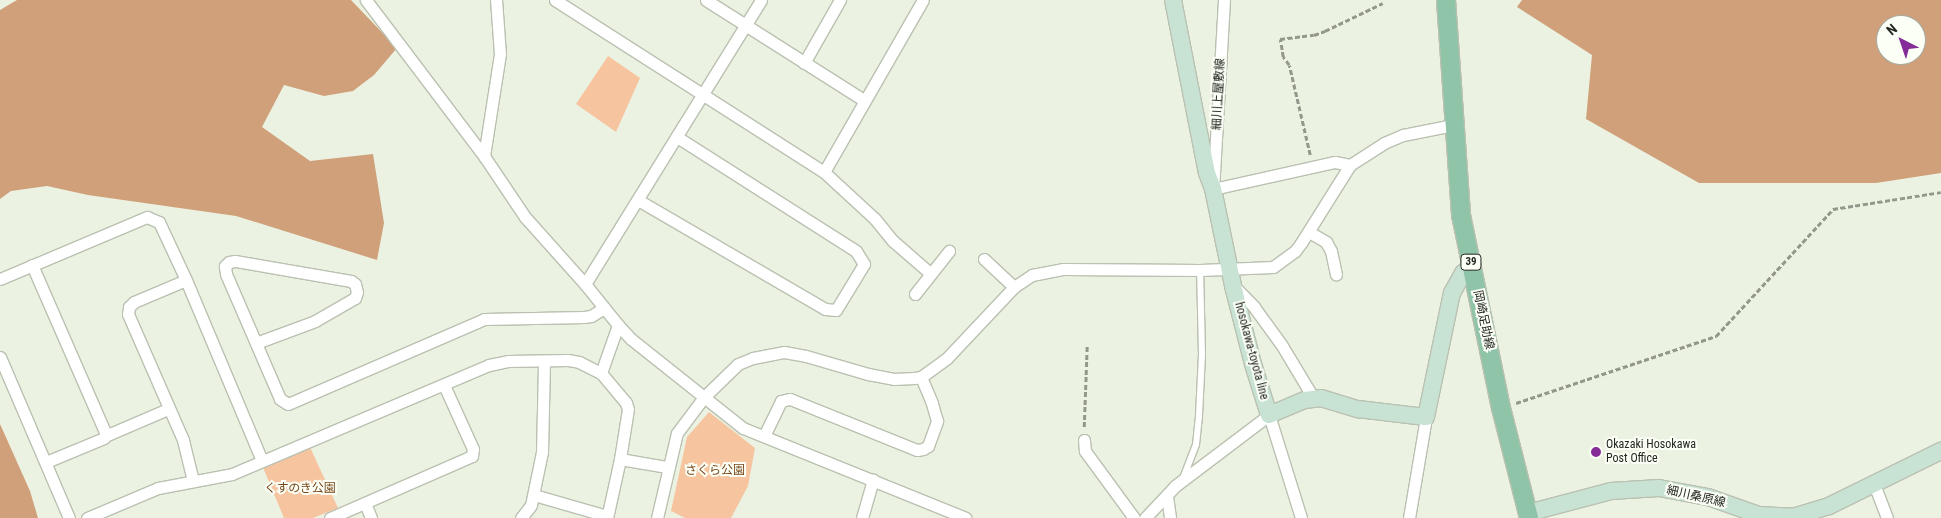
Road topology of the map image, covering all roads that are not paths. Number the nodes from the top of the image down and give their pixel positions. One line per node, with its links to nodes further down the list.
1 (366, 0): 17 (street)
2 (496, 0): 17 (street)
3 (555, 0): 13 (street)
4 (706, 0): 11 (street)
5 (761, 0): 11 (street)
6 (840, 0): 12 (street)
7 (923, 0): 14 (street)
8 (1173, 0): 20 (main road, hosokawa-toyota line)
9 (1224, 0): 20 (street, 細川上屋敷線)
10 (1446, 0): 15 (main road, 岡崎足助線 / 39)
11 (746, 27): 12 (street); 13 (street)
12 (804, 63): 14 (street)
13 (704, 94): 16 (street); 19 (street)
14 (865, 101): 19 (street)
15 (1453, 125): 18 (street); 26 (main road, 岡崎足助線 / 39)
16 (677, 137): 21 (street); 21 (street)
17 (484, 156): 33 (street)
18 (1350, 165): 20 (street); 22 (street)
19 (824, 172): 29 (street)
20 (1213, 189): 28 (main road, hosokawa-toyota line)
21 (638, 200): 33 (street)
22 (1309, 232): 28 (street); 30 (street)
23 (949, 251): 29 (street)
24 (984, 259): 35 (street)
25 (32, 265): 31 (street); 32 (street); 50 (street)
26 (1472, 266): 49 (main road); 66 (main road, 岡崎足助線 / 39)
27 (1200, 270): 28 (street); 35 (street); 60 (lane)
28 (1230, 270): 34 (main road, hosokawa-toyota line)
29 (930, 273): 36 (street)
30 (1336, 274)
31 (0, 279)
32 (186, 280): 47 (street); 55 (street)
33 (586, 284): 37 (street)
34 (1233, 286): 46 (street); 48 (main road, hosokawa-toyota line)
35 (1014, 287): 43 (street)
36 (915, 294)
37 (604, 308): 38 (street); 39 (street)
38 (618, 326): 42 (street); 45 (street)
39 (256, 342): 39 (street)
40 (0, 357): 56 (street)
41 (544, 361): 42 (street); 44 (street); 62 (street)
42 (601, 373): 54 (street)
43 (921, 376): 45 (street); 51 (street)
44 (444, 385): 55 (street); 64 (street)
45 (704, 397): 51 (street); 57 (street)
46 (1314, 399): 48 (main road, hosokawa-toyota line); 49 (main road, hosokawa-toyota line)
47 (168, 408): 50 (street); 59 (street)
48 (1269, 415): 60 (street); 78 (street)
49 (1426, 418): 79 (street)
50 (105, 436): 56 (street)
51 (764, 436): 58 (street)
52 (1084, 440): 75 (street)
53 (1941, 451): 61 (main road, 細川桑原線)
54 (620, 459): 57 (street); 65 (street)
55 (262, 461): 59 (street)
56 (46, 462): 67 (street)
57 (667, 468): 72 (street)
58 (873, 480): 73 (street); 74 (street)
59 (193, 481): 68 (street)
60 (1182, 481): 63 (street)
61 (1874, 484): 66 (main road, 細川桑原線); 80 (street)
62 (534, 495): 65 (street); 71 (street)
63 (1167, 496): 76 (street); 77 (street)
64 (365, 503): 69 (street); 70 (street)
65 (607, 517)
66 (1527, 517)
67 (69, 518)
68 (87, 518)
69 (330, 518)
70 (371, 518)
71 (521, 518)
72 (657, 518)
73 (862, 518)
74 (966, 518)
75 (1134, 518)
76 (1145, 518)
77 (1170, 518)
78 (1301, 518)
79 (1408, 518)
80 (1888, 518)

